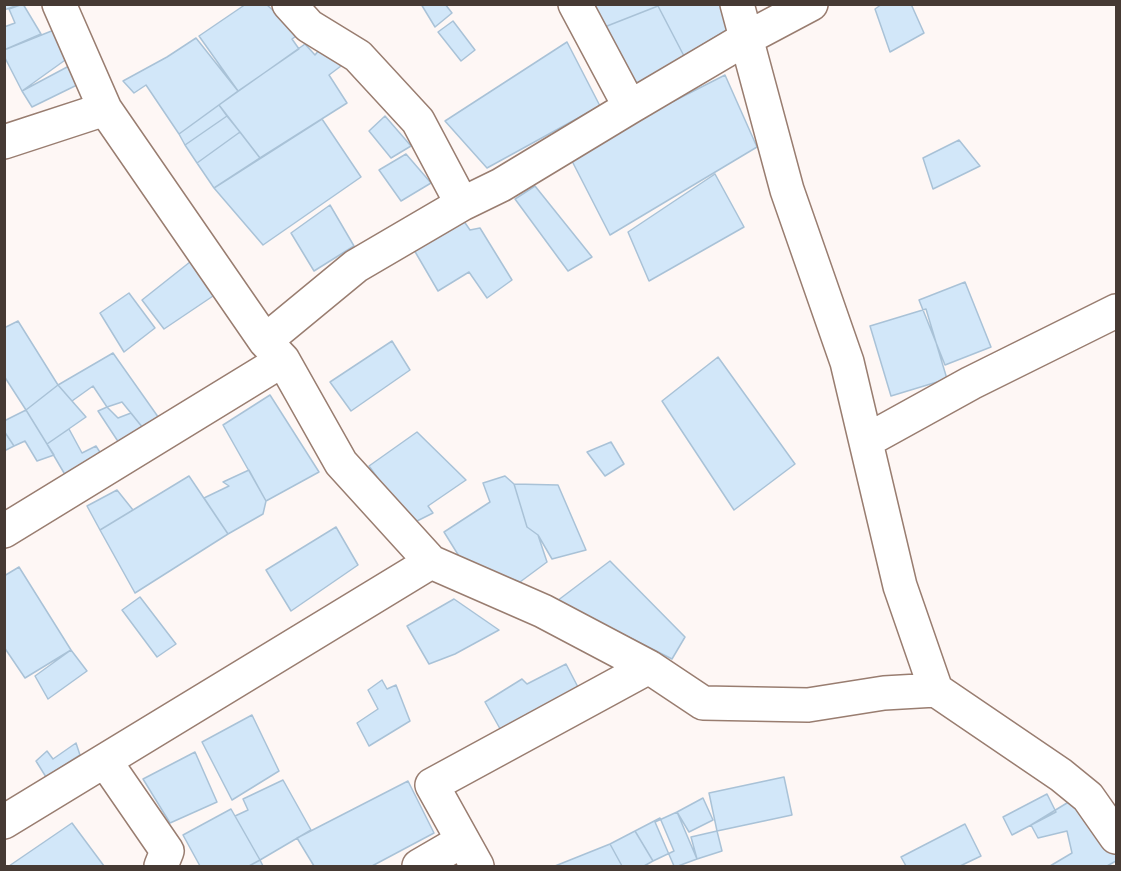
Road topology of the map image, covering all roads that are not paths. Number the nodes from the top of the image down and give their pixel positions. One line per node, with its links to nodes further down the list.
1 (59, 4): 8 (street)
2 (289, 4): 10 (street)
3 (575, 4): 7 (street)
4 (737, 4): 6 (street)
5 (811, 4): 6 (street)
6 (747, 38): 7 (street); 13 (street)
7 (630, 107): 10 (street)
8 (105, 109): 9 (street); 12 (street)
9 (4, 142)
10 (462, 204): 12 (street)
11 (1116, 311): 13 (street)
12 (274, 351): 14 (street); 15 (street)
13 (866, 441): 17 (street)
14 (4, 531)
15 (431, 562): 16 (street); 18 (street)
16 (649, 667): 17 (street); 21 (street)
17 (936, 690): 20 (street)
18 (105, 761): 19 (street); 22 (street)
19 (4, 822)
20 (1116, 837)
21 (470, 854): 23 (street)
22 (161, 867)
23 (419, 867)

